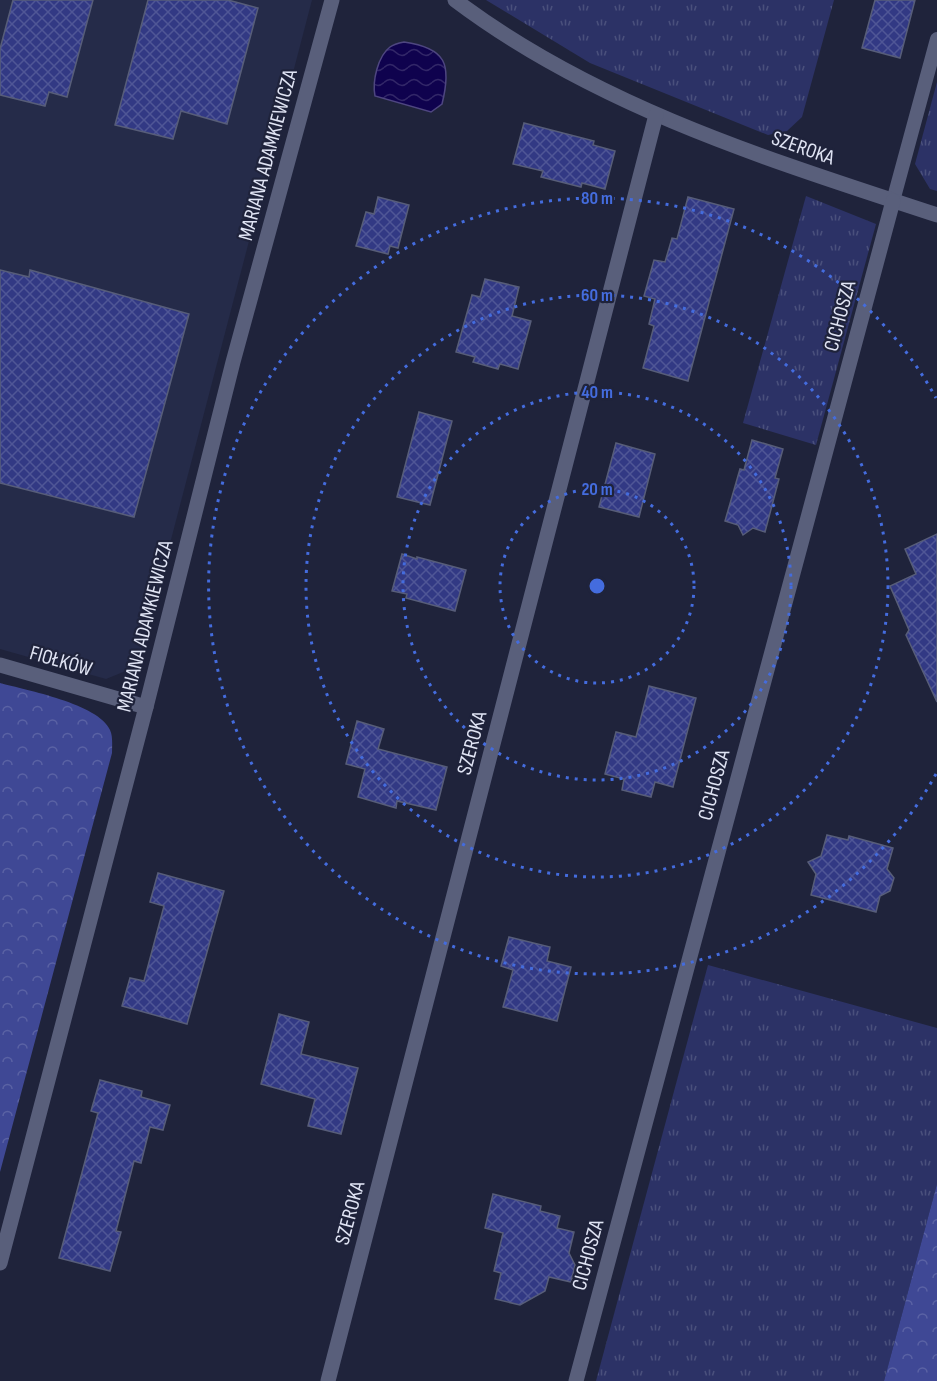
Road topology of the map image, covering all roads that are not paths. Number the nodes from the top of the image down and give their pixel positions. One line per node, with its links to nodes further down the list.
1 (332, 0): 8 (street, MARIANA ADAMKIEWICZA)
2 (455, 0): 4 (street, SZEROKA)
3 (937, 39): 5 (lane)
4 (656, 115): 5 (street, SZEROKA); 10 (street, SZEROKA)
5 (893, 201): 6 (street, SZEROKA); 11 (street, CICHOSZA)
6 (937, 215)
7 (0, 665): 8 (street, FIOŁKÓW)
8 (146, 707): 9 (street, MARIANA ADAMKIEWICZA)
9 (0, 1263)
10 (328, 1381)
11 (576, 1381)

